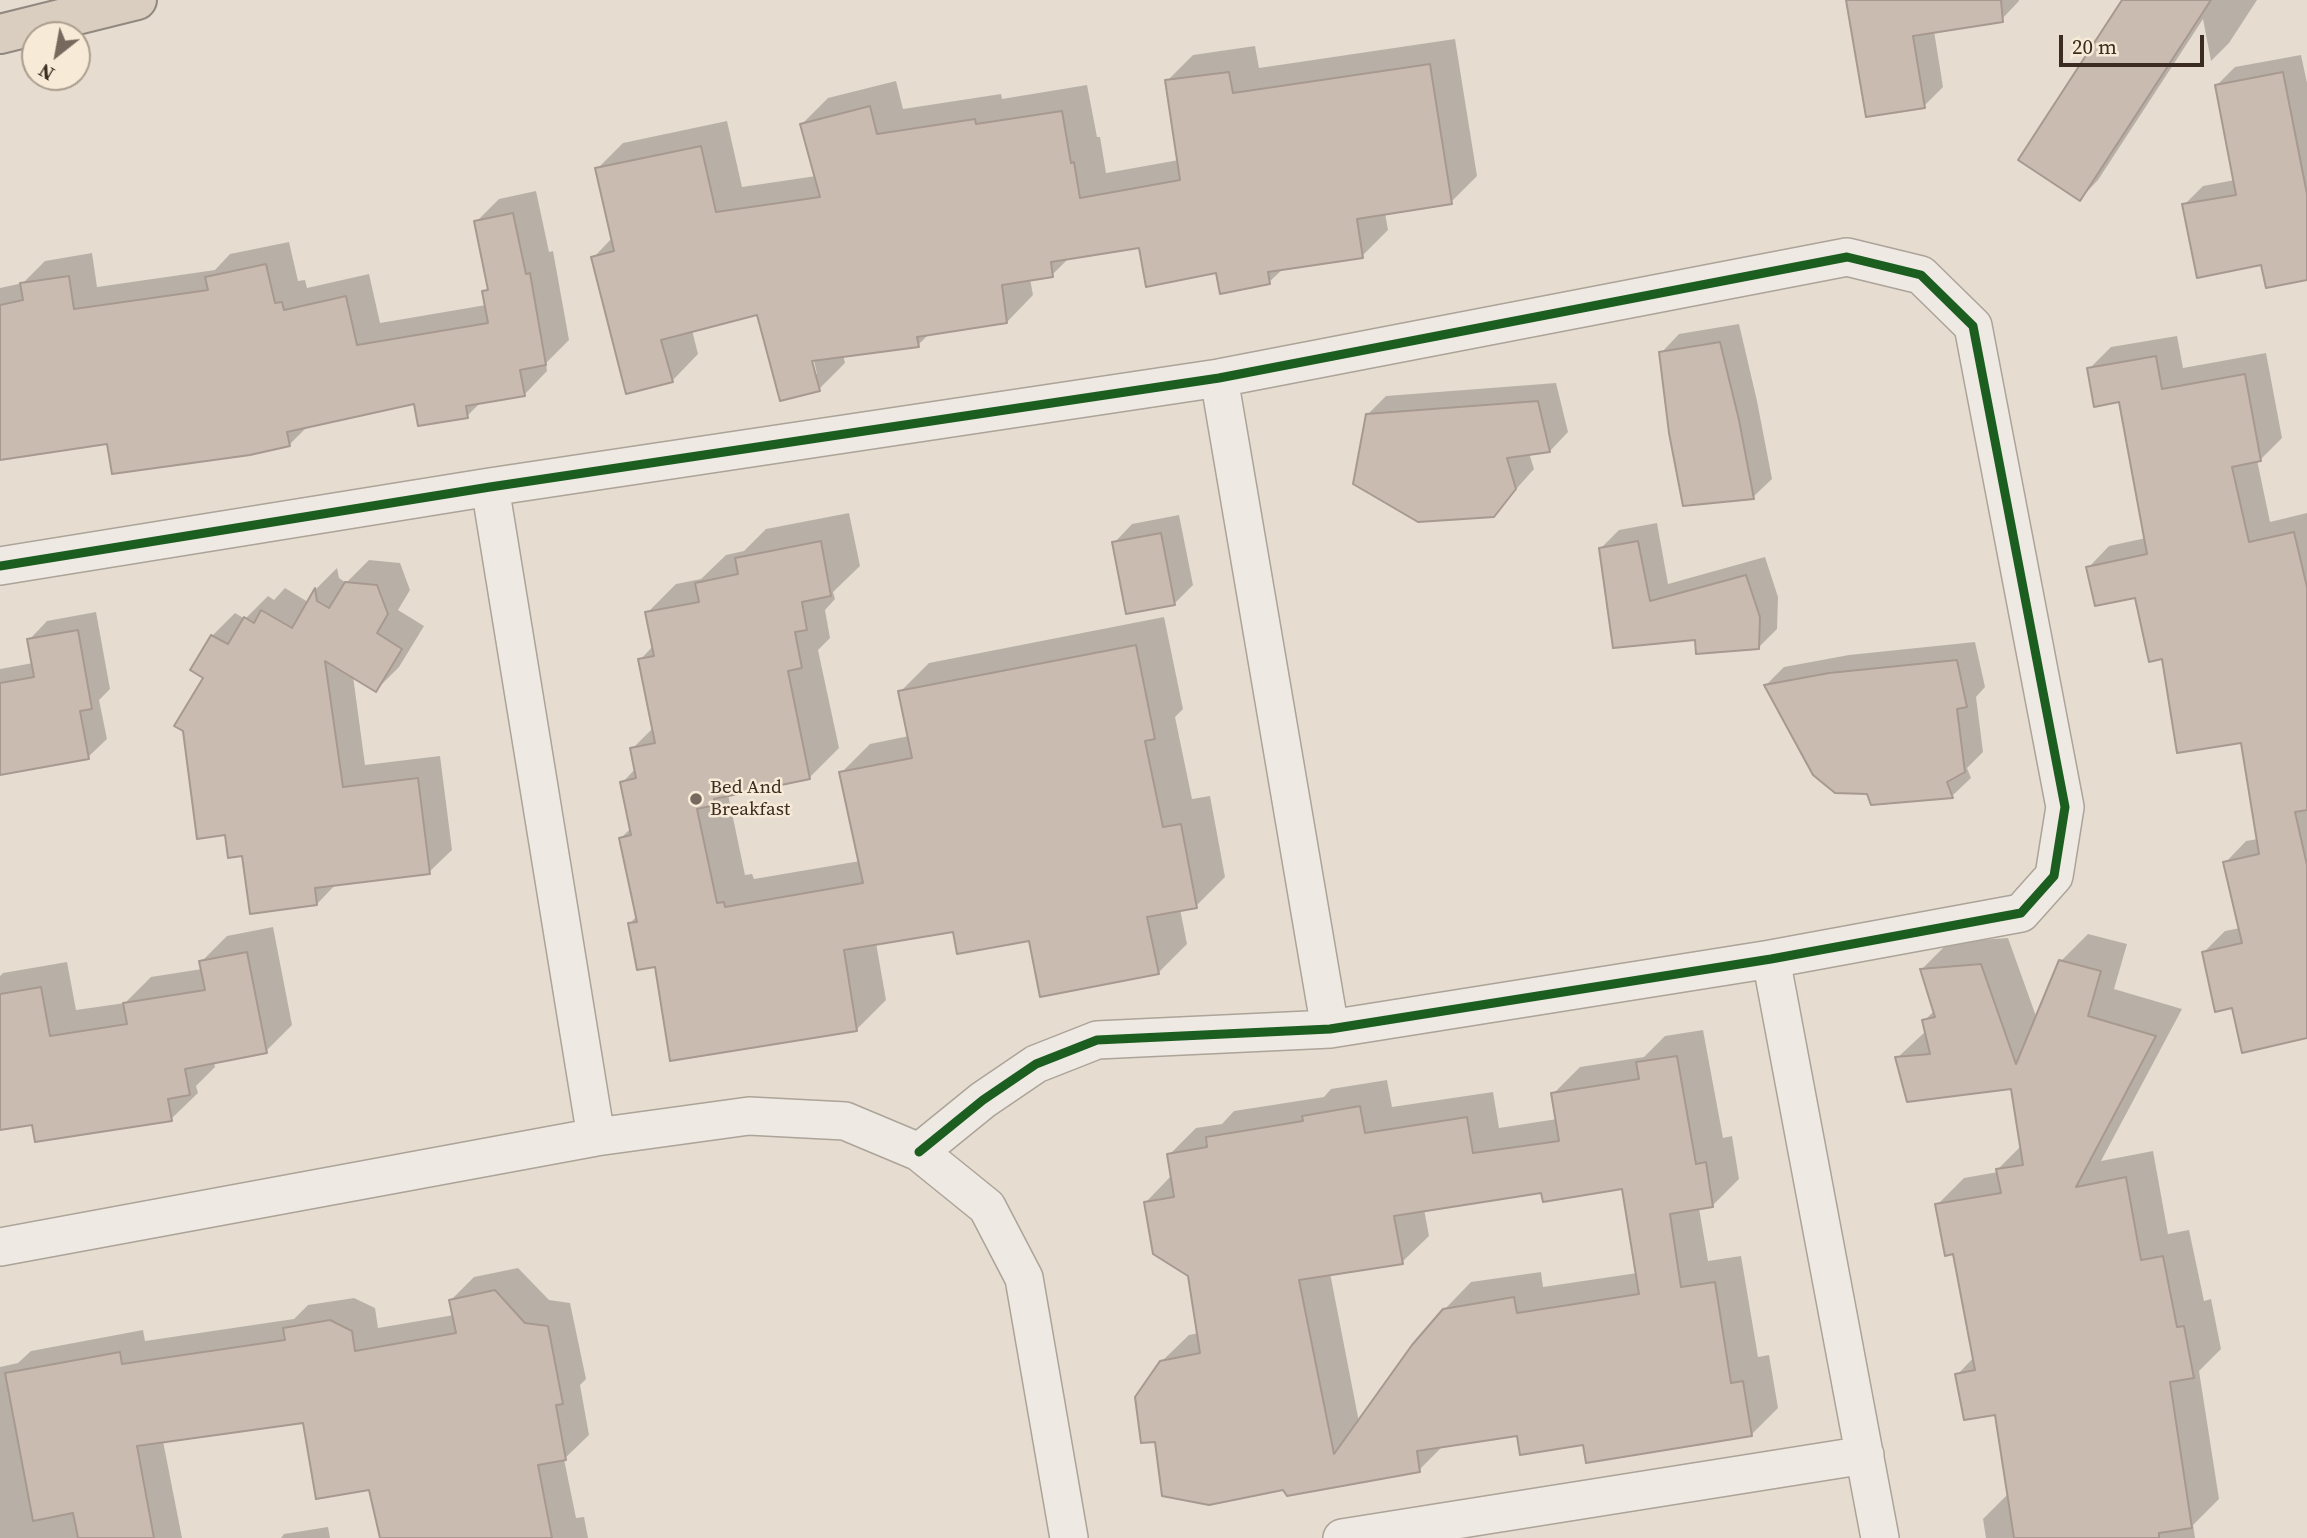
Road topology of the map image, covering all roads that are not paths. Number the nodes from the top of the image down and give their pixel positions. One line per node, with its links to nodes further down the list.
1 (136, 0): 2 (highway)
2 (0, 34)
3 (1219, 378): 4 (street); 6 (street); 7 (street)
4 (490, 486): 5 (street); 8 (street)
5 (0, 566)
6 (1771, 959): 7 (street); 11 (street)
7 (1331, 1029): 9 (street)
8 (596, 1137): 9 (street); 10 (street)
9 (919, 1152): 12 (street)
10 (0, 1247)
11 (1865, 1455): 13 (street); 14 (street)
12 (1069, 1538)
13 (1342, 1538)
14 (1880, 1538)

